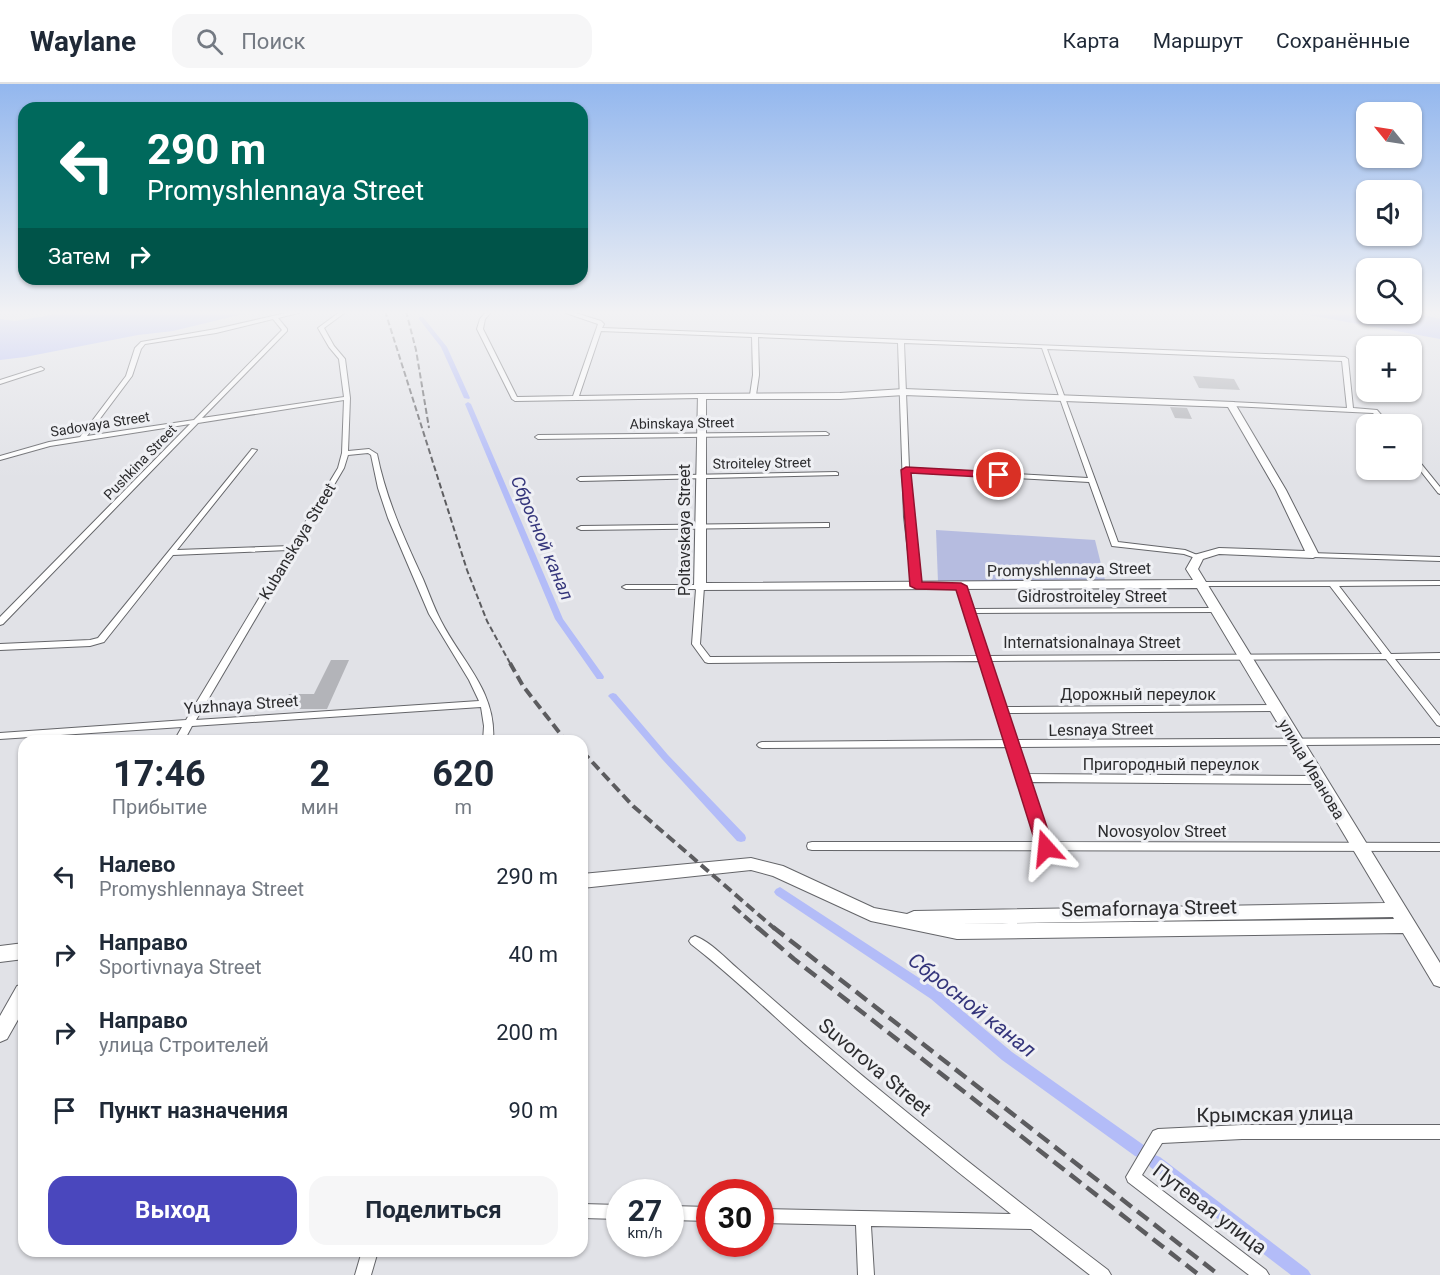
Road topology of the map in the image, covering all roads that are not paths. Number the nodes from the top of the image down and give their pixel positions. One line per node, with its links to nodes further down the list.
1 (132, 367): 25 (street)
2 (250, 367): 21 (street, Pushkina Street)
3 (343, 367): 16 (street, Kubanskaya Street)
4 (499, 367): 15 (street)
5 (586, 367): 15 (street)
6 (756, 367): 13 (street)
7 (903, 367): 12 (street)
8 (1051, 367): 17 (street)
9 (1346, 367): 19 (street)
10 (41, 369): 11 (street)
11 (0, 382)
12 (904, 392): 13 (street); 17 (street); 30 (street)
13 (753, 395): 14 (street)
14 (701, 396): 15 (street); 22 (street, Poltavskaya Street)
15 (576, 397)
16 (347, 398): 21 (street, Sadovaya Street); 27 (street, Kubanskaya Street)
17 (1061, 398): 18 (street); 34 (street)
18 (1231, 404): 19 (street); 41 (street)
19 (1350, 410): 20 (street)
20 (1378, 414)
21 (198, 420): 25 (street, Sadovaya Street); 53 (street, Pushkina Street)
22 (699, 434): 23 (street, Abinskaya Street); 24 (street, Abinskaya Street); 32 (street, Poltavskaya Street)
23 (825, 434)
24 (538, 437)
25 (82, 439): 28 (street, Sadovaya Street)
26 (254, 450): 40 (street)
27 (345, 453): 39 (street, Kubanskaya Street); 60 (street)
28 (0, 458)
29 (1422, 469): 35 (street)
30 (906, 470): 34 (street); 47 (street)
31 (836, 474): 32 (street, Stroiteley Street)
32 (699, 476): 33 (street, Stroiteley Street); 38 (street, Poltavskaya Street)
33 (579, 479)
34 (1092, 480): 42 (street, Promyshlennaya Street)
35 (1440, 492)
36 (826, 525): 38 (street)
37 (581, 528): 38 (street)
38 (700, 528): 50 (street, Poltavskaya Street)
39 (293, 548): 40 (street); 63 (street, Kubanskaya Street)
40 (172, 554): 54 (street)
41 (1313, 555): 42 (street, Promyshlennaya Street); 43 (street, Promyshlennaya Street)
42 (1198, 557): 45 (street, улица Иванова)
43 (1440, 559)
44 (1440, 583): 46 (street, Promyshlennaya Street)
45 (1200, 584): 46 (street, Promyshlennaya Street); 48 (street, Promyshlennaya Street); 51 (street, улица Иванова)
46 (1333, 584): 56 (street)
47 (916, 586): 48 (street, Promyshlennaya Street); 50 (street, Promyshlennaya Street)
48 (961, 586): 52 (street)
49 (626, 587): 50 (street, Promyshlennaya Street)
50 (700, 587): 59 (street, Poltavskaya Street)
51 (1215, 610): 52 (street, Gidrostroiteley Street); 55 (street, улица Иванова)
52 (969, 611): 58 (street)
53 (0, 622)
54 (0, 647)
55 (1245, 656): 56 (street, Internatsionalnaya Street); 58 (street, Internatsionalnaya Street); 61 (street, улица Иванова)
56 (1387, 656): 57 (street, Internatsionalnaya Street); 64 (street)
57 (1440, 656)
58 (984, 658): 59 (street, Internatsionalnaya Street); 62 (street)
59 (708, 660)
60 (483, 704): 63 (street, Yuzhnaya Street); 66 (street)
61 (1275, 708): 62 (street, Дорожный переулок); 69 (street, улица Иванова)
62 (1001, 710): 70 (street)
63 (190, 722): 65 (street, Kubanskaya Street); 67 (street, Yuzhnaya Street)
64 (1440, 723)
65 (182, 735)
66 (489, 735)
67 (0, 736)
68 (1440, 741): 69 (street, Lesnaya Street)
69 (1296, 742): 70 (street, Lesnaya Street); 73 (street, улица Иванова)
70 (1012, 744): 71 (street, Lesnaya Street); 72 (street)
71 (762, 745)
72 (1023, 778): 73 (street, Пригородный переулок); 77 (street)
73 (1319, 780): 75 (street, улица Иванова)
74 (812, 846): 77 (street, Novosyolov Street)
75 (1360, 847): 76 (street, Novosyolov Street); 77 (street, Novosyolov Street); 79 (street, улица Иванова)
76 (1440, 847)
77 (1046, 848)
78 (588, 880): 80 (street, Semafornaya Street)
79 (1397, 910): 80 (street, Semafornaya Street); 81 (street, улица Иванова)
80 (955, 923): 81 (street, Semafornaya Street)
81 (1406, 926): 85 (street, улица Иванова)
82 (695, 941): 94 (street, Suvorova Street)
83 (18, 952): 84 (street)
84 (0, 954)
85 (1440, 978)
86 (18, 1002): 87 (street)
87 (0, 1033)
88 (1440, 1132): 89 (street, Крымская улица)
89 (1133, 1177): 99 (street, Путевая улица)
90 (588, 1211): 91 (street)
91 (606, 1212)
92 (774, 1216): 93 (street)
93 (863, 1219): 94 (street); 97 (street)
94 (1032, 1222): 98 (street, Suvorova Street)
95 (368, 1257): 96 (street)
96 (363, 1275)
97 (866, 1275)
98 (1104, 1275)
99 (1261, 1275)

